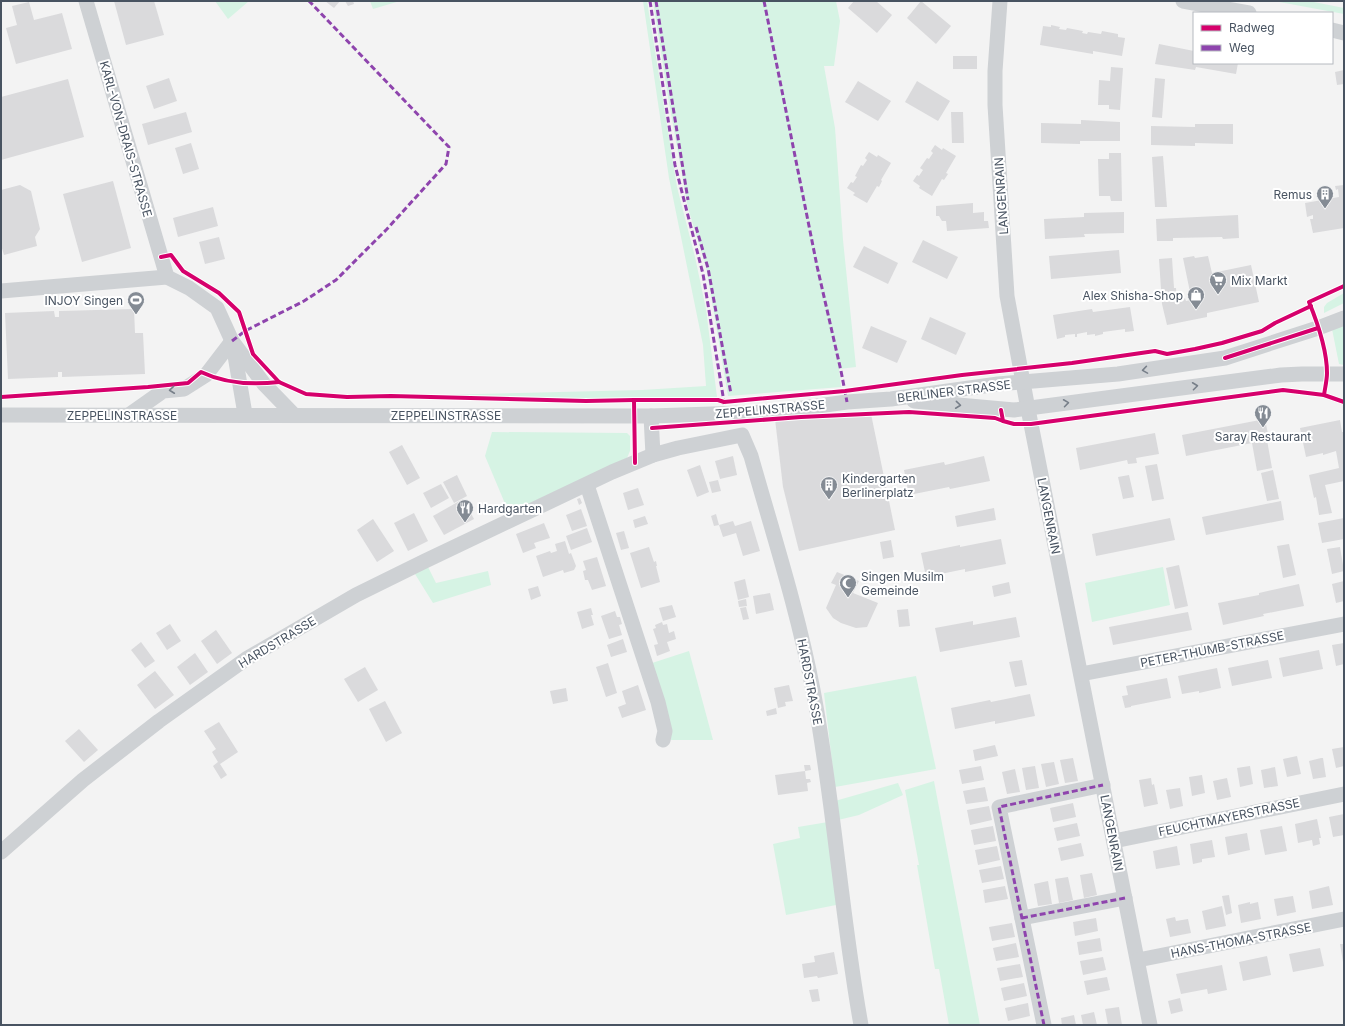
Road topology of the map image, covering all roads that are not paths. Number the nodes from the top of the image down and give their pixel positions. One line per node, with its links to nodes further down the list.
1 (86, 1): 7 (street, KARL-VON-DRAIS-STRASSE)
2 (1000, 1): 12 (street, LANGENRAIN)
3 (1183, 1): 4 (street)
4 (1244, 12)
5 (1333, 30): 6 (street)
6 (1344, 33)
7 (167, 277): 8 (street); 10 (street)
8 (1, 291)
9 (1344, 318): 12 (street, BERLINER STRASSE, one-way to 12)
10 (232, 341): 15 (street); 17 (street, one-way to 17); 18 (street)
11 (1344, 374): 14 (street, BERLINER STRASSE, one-way to 11)
12 (1023, 382): 13 (street, BERLINER STRASSE); 14 (street, LANGENRAIN)
13 (891, 399): 14 (street, BERLINER STRASSE, one-way to 14); 19 (street, ZEPPELINSTRASSE)
14 (1028, 408): 23 (street, LANGENRAIN)
15 (245, 414): 17 (street, ZEPPELINSTRASSE); 18 (street, ZEPPELINSTRASSE)
16 (1, 415): 17 (street, ZEPPELINSTRASSE)
17 (129, 415)
18 (294, 415): 19 (street, ZEPPELINSTRASSE)
19 (651, 416): 20 (street)
20 (654, 455): 21 (street, HARDSTRASSE); 33 (street, HARDSTRASSE)
21 (587, 485): 24 (street); 28 (street, HARDSTRASSE)
22 (1344, 624): 23 (street, PETER-THUMB-STRASSE)
23 (1080, 674): 25 (street, LANGENRAIN)
24 (663, 740)
25 (1103, 785): 27 (street, LANGENRAIN); 30 (street)
26 (1344, 794): 27 (street, FEUCHTMAYERSTRASSE)
27 (1114, 841): 29 (street, LANGENRAIN)
28 (1, 852)
29 (1125, 898): 30 (street); 32 (street, LANGENRAIN)
30 (1022, 918): 34 (street)
31 (1344, 919): 32 (street, HANS-THOMA-STRASSE)
32 (1138, 960): 35 (street, LANGENRAIN)
33 (861, 1025)
34 (1044, 1025)
35 (1150, 1025)

